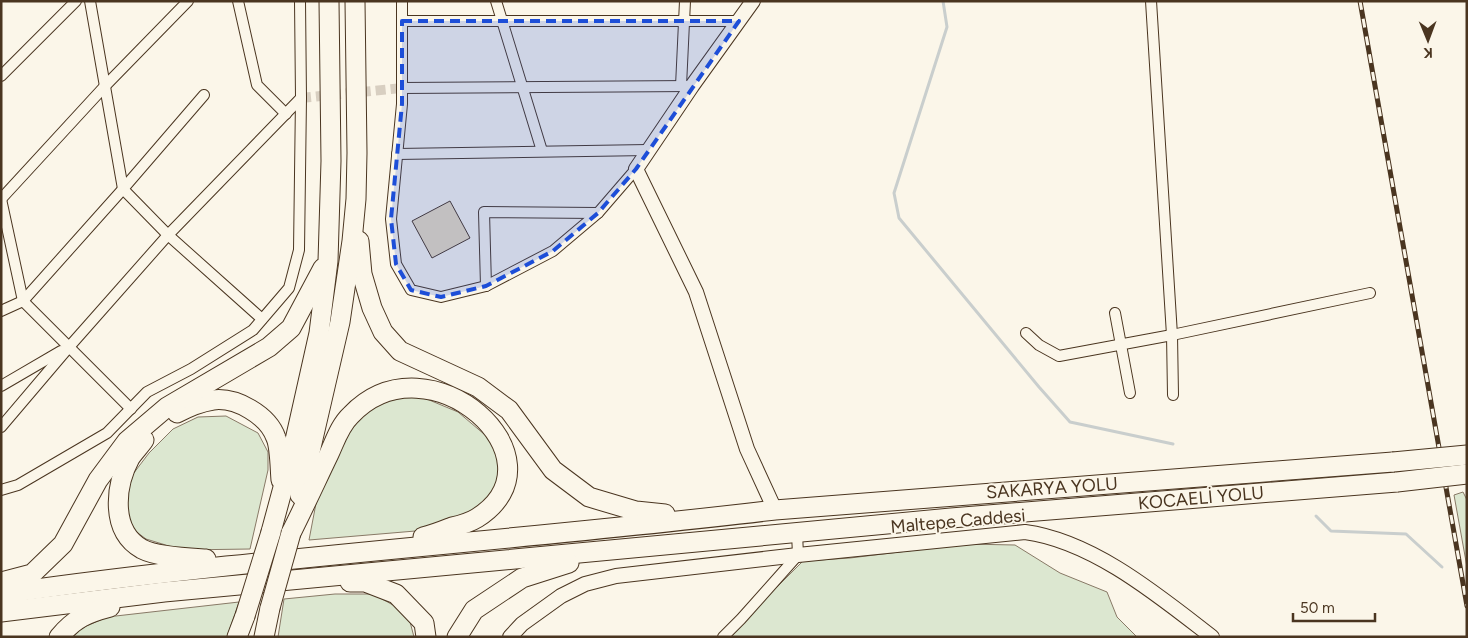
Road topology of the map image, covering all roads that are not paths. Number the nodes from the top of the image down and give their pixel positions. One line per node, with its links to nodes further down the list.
1 (76, 1): 17 (street)
2 (90, 1): 18 (street)
3 (188, 1): 18 (street)
4 (238, 1): 24 (street)
5 (300, 1): 23 (street)
6 (329, 1): 35 (highway)
7 (355, 1): 31 (highway)
8 (402, 1): 13 (street)
9 (496, 1): 14 (street)
10 (685, 1): 15 (street)
11 (753, 1): 16 (street)
12 (1151, 1): 43 (street)
13 (402, 21): 14 (street); 21 (street)
14 (503, 21): 15 (street); 20 (street)
15 (684, 22): 16 (street); 19 (street)
16 (739, 22): 19 (street)
17 (1, 76)
18 (105, 86): 29 (street); 30 (street)
19 (686, 86): 20 (street); 25 (street)
20 (522, 87): 21 (street); 26 (street)
21 (402, 88): 27 (street)
22 (204, 95): 29 (street)
23 (301, 98): 24 (street); 41 (street)
24 (286, 114): 33 (street)
25 (648, 150): 26 (street); 28 (street)
26 (542, 151): 27 (street)
27 (397, 154): 36 (street)
28 (636, 169): 32 (street); 55 (street)
29 (123, 189): 33 (street); 38 (street)
30 (1, 199): 34 (street)
31 (356, 199): 56 (highway); 57 (highway)
32 (598, 214): 36 (street); 36 (street)
33 (168, 235): 41 (street); 45 (street)
34 (5, 241): 38 (street)
35 (328, 261): 54 (highway); 63 (highway)
36 (486, 286)
37 (1370, 292): 43 (street)
38 (24, 301): 39 (street); 45 (street)
39 (1, 311)
40 (1115, 313): 44 (street)
41 (262, 319): 49 (street)
42 (1026, 333): 44 (street)
43 (1172, 335): 44 (street); 48 (street)
44 (1121, 344): 47 (street)
45 (69, 347): 46 (street); 49 (street); 50 (street)
46 (1, 386)
47 (1130, 393)
48 (1174, 395)
49 (131, 409): 53 (street)
50 (1, 427)
51 (1467, 455): 55 (highway, SAKARYA YOLU, bridge)
52 (1467, 474): 58 (highway, KOCAELİ YOLU, bridge)
53 (1, 490)
54 (282, 493): 61 (highway); 68 (highway, bridge)
55 (775, 510): 56 (highway, SAKARYA YOLU)
56 (711, 518): 59 (highway)
57 (291, 533): 59 (highway); 69 (highway, bridge)
58 (797, 534): 60 (street); 62 (highway); 71 (highway)
59 (333, 554): 61 (highway)
60 (798, 555): 72 (street, Maltepe Caddesi); 73 (street); 74 (street, Maltepe Caddesi)
61 (258, 562): 65 (highway)
62 (291, 581): 64 (highway); 70 (highway)
63 (1, 582)
64 (164, 592): 66 (highway); 67 (highway)
65 (1, 594)
66 (1, 612)
67 (59, 637)
68 (238, 637)
69 (266, 637)
70 (426, 637)
71 (457, 637)
72 (510, 637)
73 (723, 637)
74 (1212, 637)

